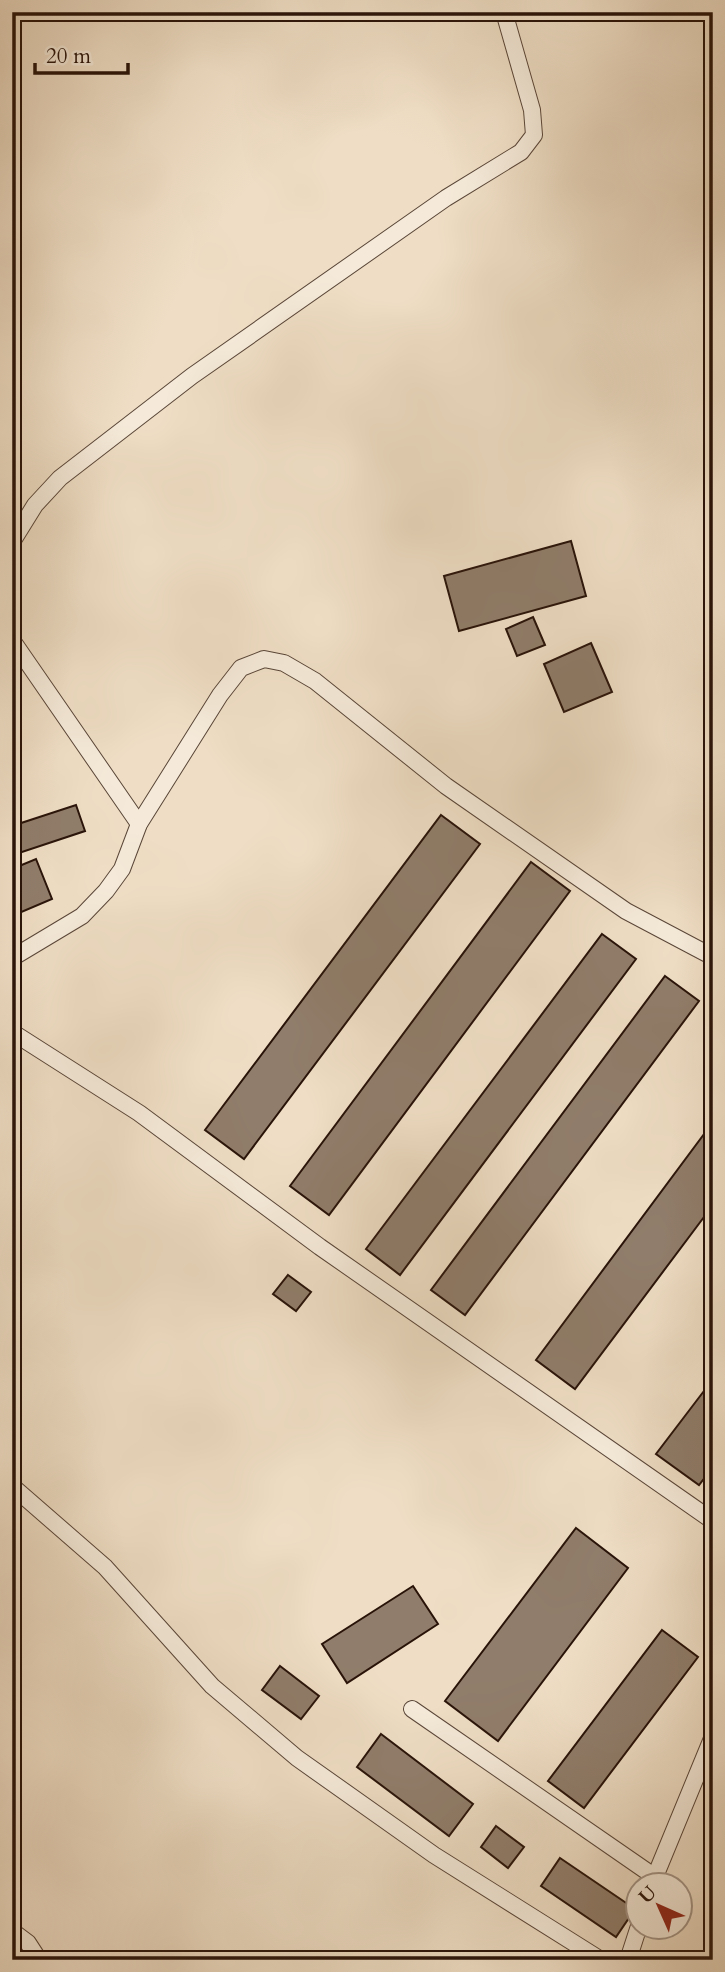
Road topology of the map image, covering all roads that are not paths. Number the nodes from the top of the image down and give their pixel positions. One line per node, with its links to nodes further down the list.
1 (504, 12): 2 (lane)
2 (12, 542)
3 (12, 640): 4 (lane)
4 (139, 824): 5 (lane); 6 (lane)
5 (713, 957)
6 (12, 958)
7 (12, 1032): 9 (lane)
8 (12, 1486): 17 (lane)
9 (713, 1521)
10 (412, 1709): 12 (lane)
11 (713, 1736): 13 (lane)
12 (638, 1870)
13 (658, 1870)
14 (12, 1931): 16 (lane)
15 (635, 1940): 18 (lane)
16 (39, 1960)
17 (601, 1960)
18 (628, 1960)

